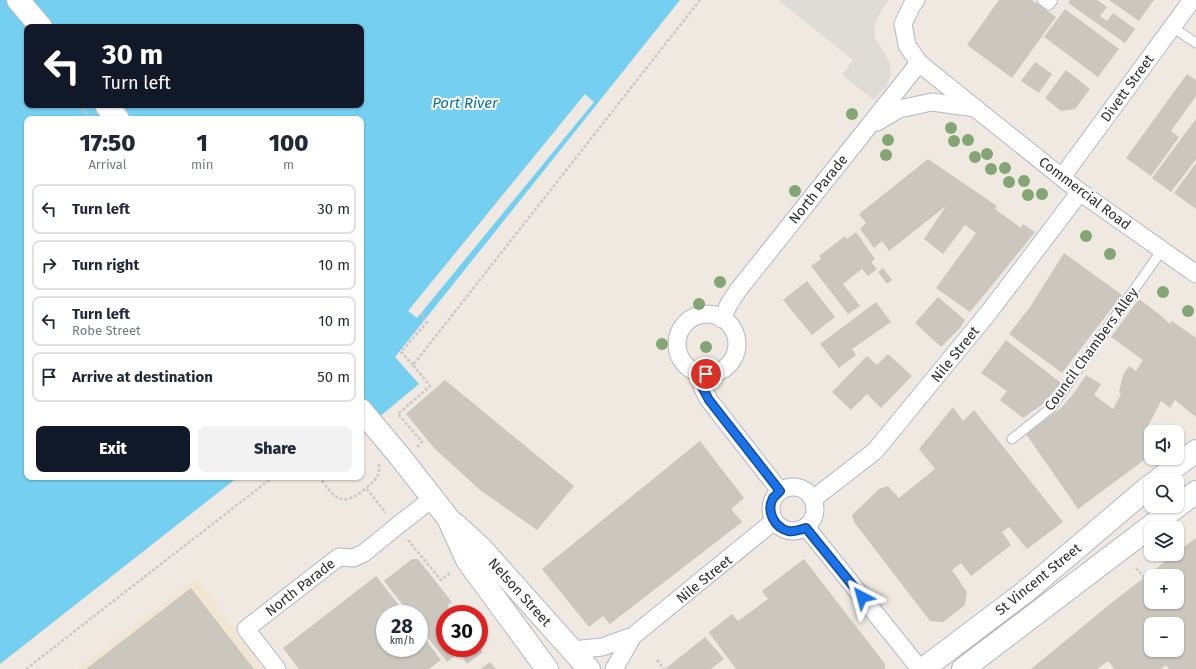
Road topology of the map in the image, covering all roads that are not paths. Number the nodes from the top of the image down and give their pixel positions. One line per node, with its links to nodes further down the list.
1 (18, 0): 6 (main road)
2 (916, 0): 9 (street, Commercial Road)
3 (1042, 0): 4 (lane)
4 (1053, 0)
5 (1192, 0): 7 (street, Divett Street)
6 (38, 24)
7 (1172, 26): 8 (lane); 14 (street, Divett Street)
8 (1196, 43)
9 (919, 63): 11 (street, Commercial Road); 13 (street, North Parade)
10 (109, 108): 12 (main road)
11 (976, 108): 13 (street); 14 (street, Commercial Road)
12 (115, 116)
13 (867, 128): 18 (street, North Parade)
14 (1062, 177): 15 (street, Commercial Road)
15 (1080, 192): 16 (street, Commercial Road); 28 (street, Nile Street)
16 (1162, 250): 17 (street, Commercial Road); 21 (lane, Council Chambers Alley)
17 (1196, 274)
18 (722, 319): 19 (street); 19 (street)
19 (706, 374): 24 (street)
20 (364, 414): 27 (main road, Nelson Street)
21 (1012, 439)
22 (1196, 451): 23 (main road)
23 (1167, 473)
24 (780, 491): 28 (street); 30 (street)
25 (1144, 491): 38 (main road, St Vincent Street)
26 (1196, 492): 39 (main road, St Vincent Street)
27 (433, 498): 29 (main road, Nelson Street); 34 (street, North Parade)
28 (813, 499): 31 (street)
29 (448, 518): 33 (main road, Nelson Street); 35 (main road, Nelson Street)
30 (774, 521): 31 (street); 32 (street, Nile Street)
31 (806, 528): 38 (street)
32 (633, 636): 33 (street, Nile Street); 37 (street, Nile Street)
33 (573, 650): 36 (main road, Nelson Street)
34 (277, 669)
35 (547, 669)
36 (590, 669)
37 (614, 669)
38 (921, 669)
39 (963, 669)

